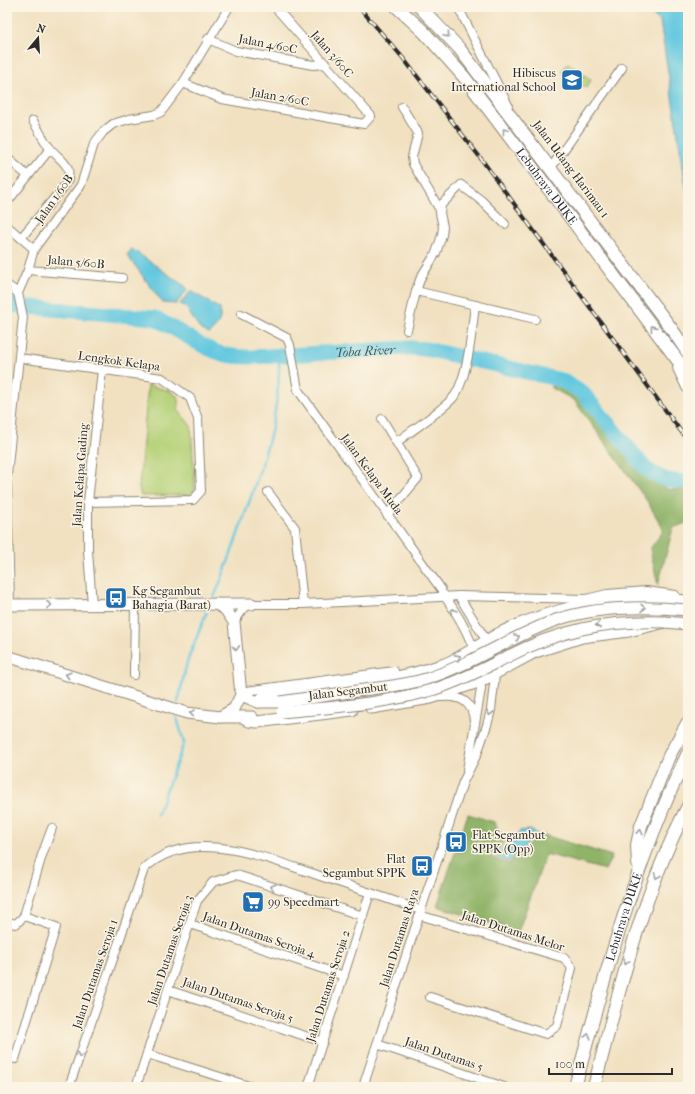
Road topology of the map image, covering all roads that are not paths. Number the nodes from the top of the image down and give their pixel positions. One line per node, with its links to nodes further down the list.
1 (229, 7): 6 (street, Jalan 1/60B)
2 (275, 7): 7 (street, Jalan 3/60C)
3 (396, 7): 37 (highway, Lebuhraya DUKE, one-way to 3)
4 (420, 7): 35 (highway, Lebuhraya DUKE, one-way to 35)
5 (458, 7): 15 (street, Jalan Udang Harimau 1)
6 (208, 39): 7 (street, Jalan 4/60C); 9 (street, Jalan 1/60B)
7 (326, 64): 11 (street, Jalan 3/60C)
8 (622, 68): 15 (street)
9 (183, 84): 11 (street, Jalan 2/60C); 18 (street, Jalan 1/60B)
10 (402, 107): 20 (street)
11 (370, 116)
12 (33, 121): 13 (street)
13 (50, 149): 16 (street); 17 (street)
14 (7, 158): 16 (street)
15 (552, 165): 34 (street, Jalan Udang Harimau 1)
16 (28, 176): 19 (street)
17 (70, 177): 18 (street); 23 (street)
18 (81, 185): 24 (street, Jalan 1/60B)
19 (7, 202)
20 (440, 210): 21 (street); 28 (street)
21 (505, 224)
22 (7, 226): 23 (street)
23 (21, 238): 24 (street)
24 (34, 249): 25 (street, Jalan 1/60B)
25 (28, 270): 26 (street, Jalan 5/60B); 29 (street, Jalan 1/60B)
26 (122, 278)
27 (7, 285): 29 (street)
28 (416, 291): 30 (street); 33 (street)
29 (18, 295): 36 (street)
30 (475, 305): 32 (street); 42 (street)
31 (241, 314): 47 (street, Jalan Kelapa Muda)
32 (535, 319)
33 (408, 330)
34 (681, 336)
35 (688, 353)
36 (19, 358): 38 (street, Lengkok Kelapa); 43 (street)
37 (676, 359): 39 (highway, Lebuhraya DUKE); 40 (highway)
38 (102, 370): 46 (street, Jalan Kelapa Gading); 46 (street, Lengkok Kelapa)
39 (688, 374)
40 (688, 387)
41 (382, 419): 42 (street)
42 (397, 442): 47 (street)
43 (7, 475)
44 (7, 484): 57 (street)
45 (268, 492): 55 (street)
46 (88, 502): 58 (street, Jalan Kelapa Gading)
47 (387, 515): 48 (street, Jalan Kelapa Muda)
48 (441, 589): 49 (street); 51 (street, Jalan Kelapa Muda)
49 (459, 596): 50 (street); 51 (street); 65 (street, Jalan Dutamas Raya)
50 (688, 596)
51 (445, 598): 55 (street); 66 (street, Jalan Dutamas Raya, one-way to 51)
52 (666, 599): 56 (highway); 64 (main road)
53 (216, 604): 54 (main road); 59 (main road); 61 (main road)
54 (252, 604): 55 (street); 61 (street)
55 (303, 604)
56 (688, 604)
57 (8, 605): 58 (main road, one-way to 58)
58 (92, 605): 59 (main road)
59 (135, 605): 70 (street)
60 (688, 610): 77 (main road, Jalan Segambut, one-way to 60, bridge)
61 (234, 622): 74 (main road, one-way to 74)
62 (665, 622): 63 (main road, Jalan Segambut); 68 (main road, bridge); 77 (main road, Jalan Segambut, one-way to 77, bridge)
63 (688, 624)
64 (497, 635): 65 (main road); 68 (main road)
65 (486, 640): 66 (main road); 72 (street, Jalan Dutamas Raya)
66 (474, 648): 71 (main road, one-way to 66); 73 (street, Jalan Dutamas Raya)
67 (7, 656): 78 (main road, Jalan Segambut, one-way to 67)
68 (510, 666): 72 (main road)
69 (394, 671): 74 (street)
70 (134, 675)
71 (406, 675): 75 (main road); 76 (main road)
72 (495, 675): 73 (main road); 83 (street, Jalan Dutamas Raya, one-way to 83)
73 (481, 681): 75 (main road); 81 (street, Jalan Dutamas Raya)
74 (240, 694): 76 (main road, Jalan Segambut); 78 (main road)
75 (426, 699): 79 (main road); 81 (street)
76 (258, 702): 77 (main road, Jalan Segambut)
77 (281, 707): 79 (main road, Jalan Segambut)
78 (220, 717): 79 (main road, Jalan Segambut)
79 (245, 718)
80 (688, 722): 88 (highway, one-way to 80)
81 (475, 729): 83 (street, Jalan Dutamas Raya)
82 (688, 753): 88 (highway, Lebuhraya DUKE)
83 (466, 774): 90 (street, Jalan Dutamas Raya)
84 (688, 806): 86 (highway, Lebuhraya DUKE)
85 (688, 817): 86 (highway)
86 (677, 827): 109 (highway, Lebuhraya DUKE, one-way to 109)
87 (52, 828): 91 (street)
88 (638, 871): 108 (highway, Lebuhraya DUKE, one-way to 88)
89 (370, 893): 90 (street); 92 (street, Jalan Dutamas Seroja 2); 102 (street, Jalan Dutamas Seroja 1, one-way to 102)
90 (420, 912): 97 (street, Jalan Dutamas Melor); 99 (street, Jalan Dutamas Raya)
91 (24, 916): 93 (street); 101 (street)
92 (363, 916): 94 (street, Jalan Dutamas Seroja 3, one-way to 94); 95 (street, Jalan Dutamas Seroja 2)
93 (7, 922)
94 (190, 924): 95 (street, Jalan Dutamas Seroja 4); 96 (street, Jalan Dutamas Seroja 3)
95 (344, 976): 98 (street, Jalan Dutamas Seroja 2)
96 (168, 990): 98 (street, Jalan Dutamas Seroja 5); 100 (street, Jalan Dutamas Seroja 3)
97 (430, 997)
98 (323, 1042): 105 (street, Jalan Dutamas Seroja 2)
99 (377, 1044): 106 (street, Jalan Dutamas Raya); 107 (street, Jalan Dutamas 5)
100 (147, 1054): 103 (street, Jalan Dutamas Seroja 3); 104 (street)
101 (15, 1059)
102 (69, 1087)
103 (136, 1087)
104 (252, 1087)
105 (308, 1087)
106 (363, 1087)
107 (504, 1087)
108 (575, 1087)
109 (594, 1087)

